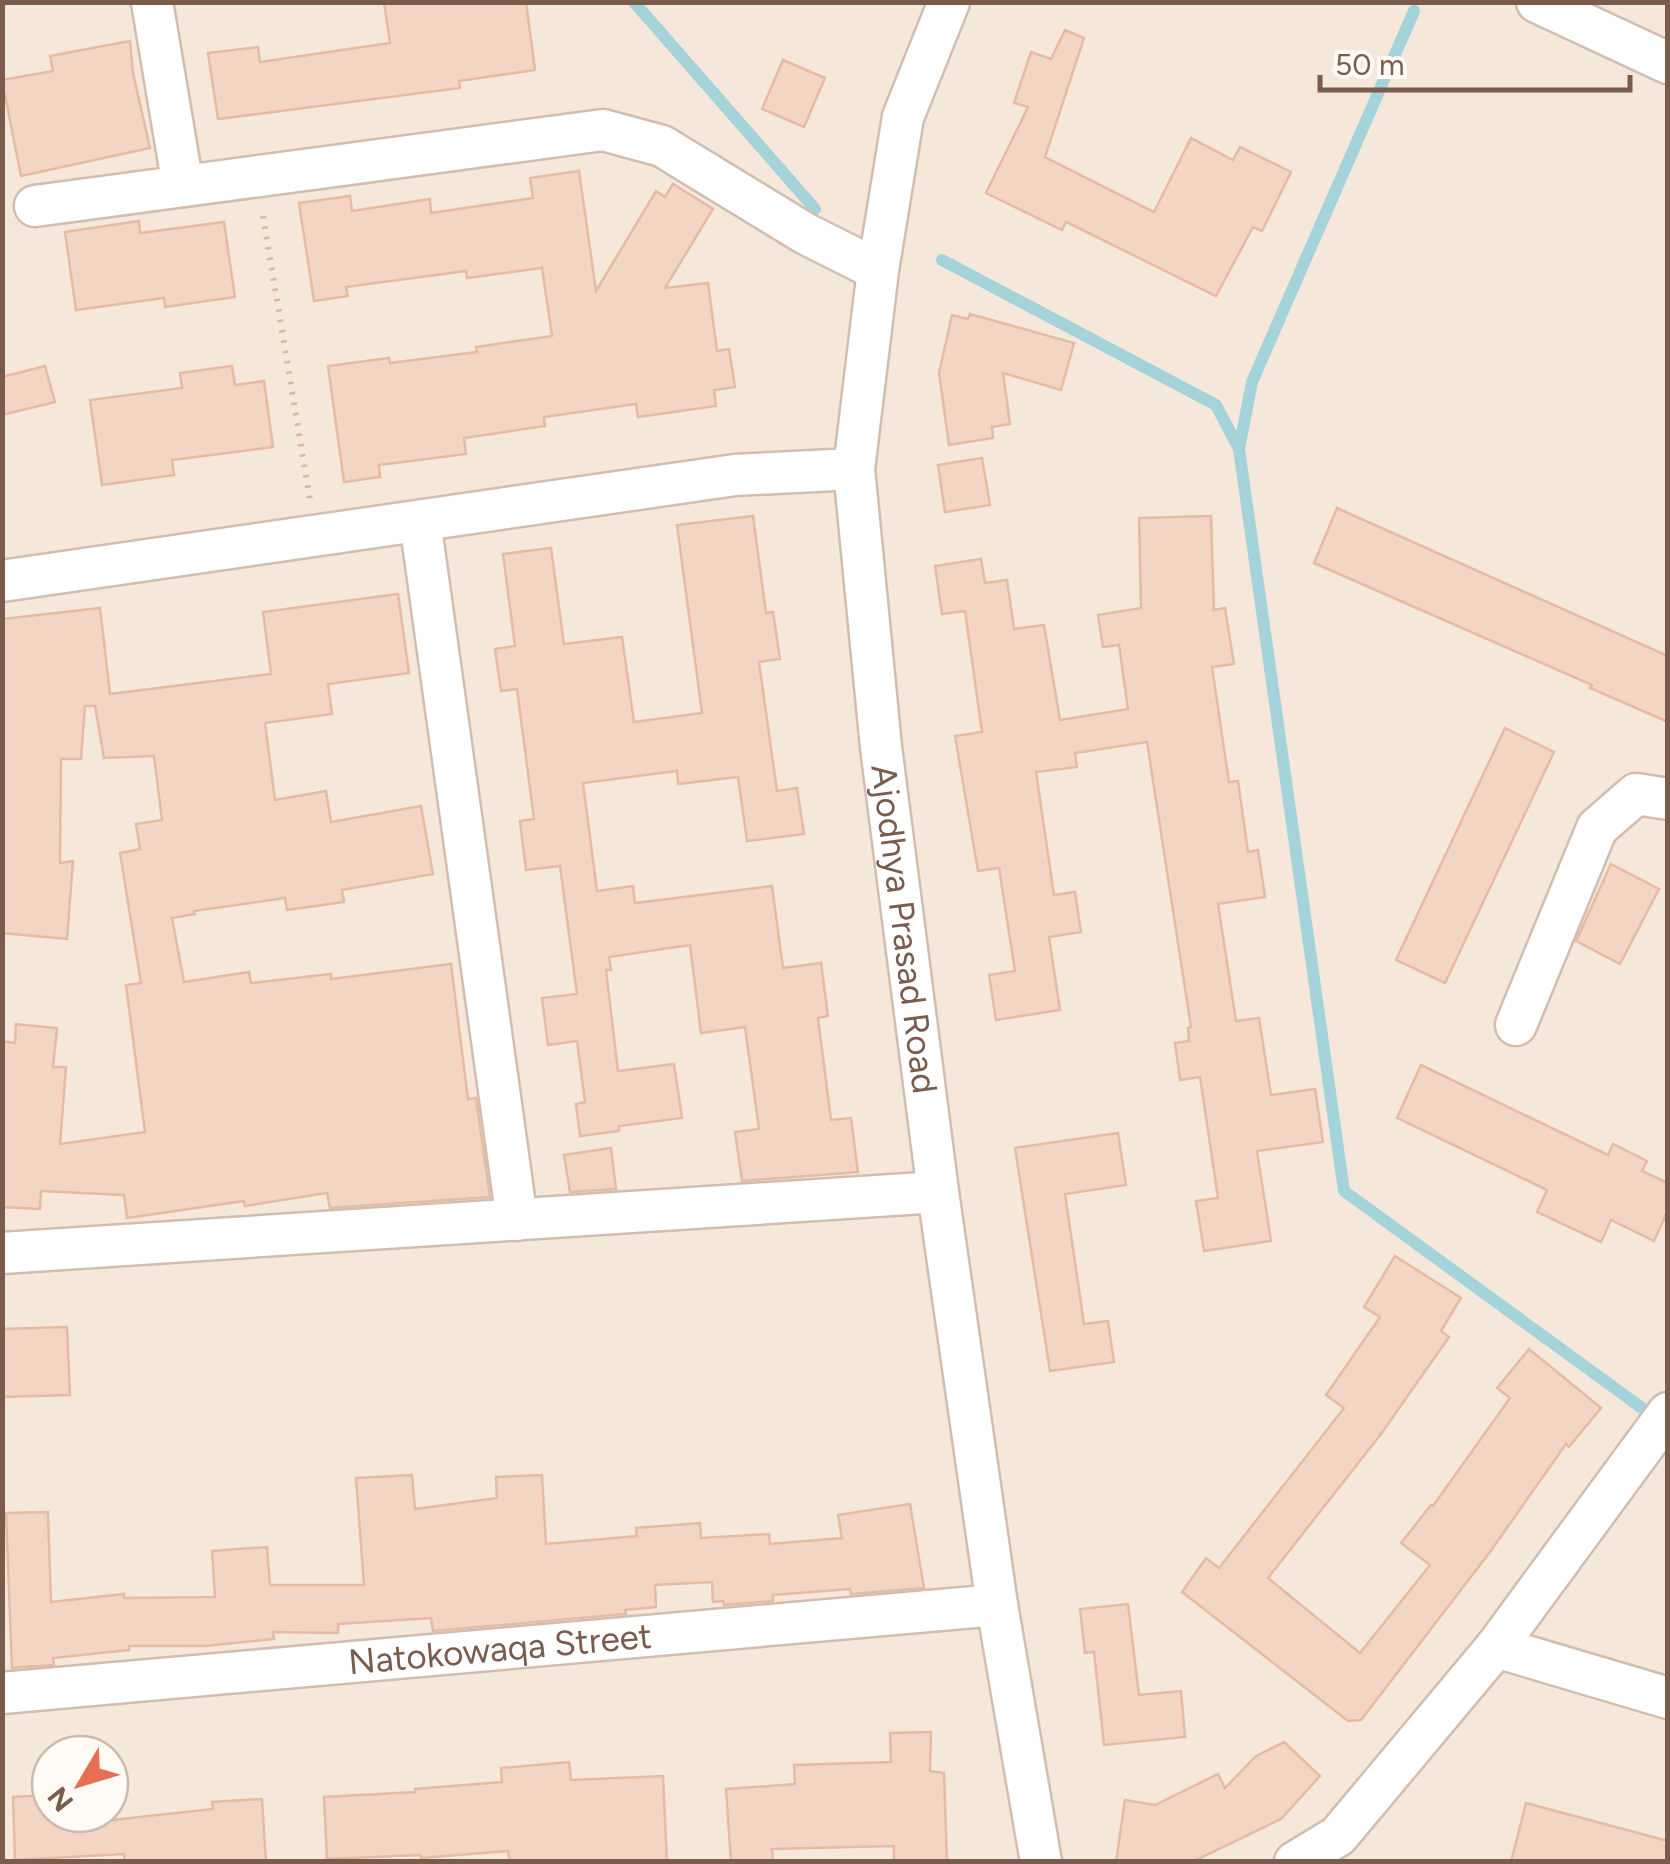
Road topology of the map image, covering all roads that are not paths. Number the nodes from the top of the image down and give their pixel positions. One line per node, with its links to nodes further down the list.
1 (152, 2): 5 (street)
2 (949, 2): 7 (street, Ajodhya Prasad Road)
3 (1537, 2): 4 (street)
4 (1668, 63)
5 (182, 186): 6 (street); 7 (street)
6 (35, 206)
7 (878, 270): 8 (street, Ajodhya Prasad Road)
8 (854, 469): 9 (street); 13 (street, Ajodhya Prasad Road)
9 (420, 521): 10 (street); 14 (street)
10 (2, 580)
11 (1668, 799): 12 (street)
12 (1516, 1025)
13 (938, 1192): 14 (street); 17 (street, Ajodhya Prasad Road)
14 (518, 1220): 15 (street)
15 (2, 1253)
16 (1668, 1412): 18 (street)
17 (996, 1604): 19 (street, Natokowaqa Street); 21 (street, Ajodhya Prasad Road)
18 (1496, 1647): 20 (street); 22 (street)
19 (2, 1693)
20 (1668, 1698)
21 (1041, 1862)
22 (1296, 1862)

